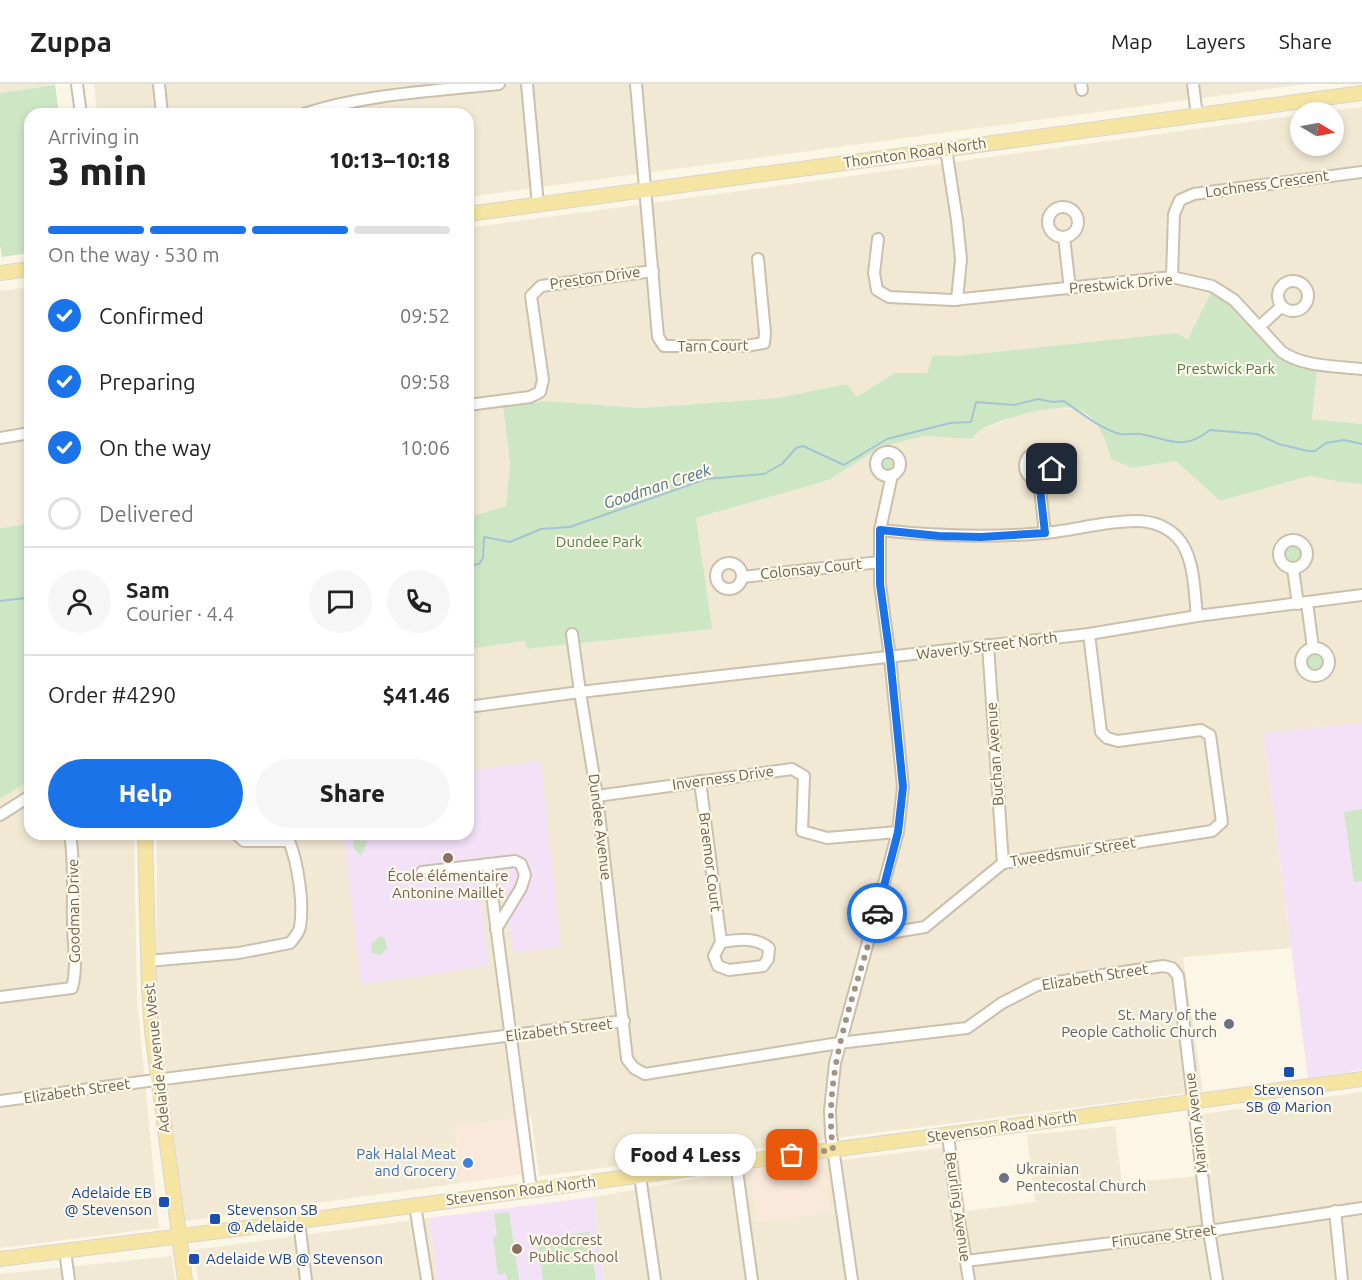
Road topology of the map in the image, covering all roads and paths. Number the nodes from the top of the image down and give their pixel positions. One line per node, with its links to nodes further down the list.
1 (77, 84): 9 (street)
2 (159, 84): 10 (street)
3 (499, 84): 7 (street)
4 (527, 84): 16 (street)
5 (636, 84): 15 (street, Tarn Court)
6 (1193, 84): 12 (street)
7 (418, 88): 11 (street)
8 (1362, 93): 12 (main road, Thornton Road North)
9 (80, 108)
10 (161, 108)
11 (323, 108)
12 (1197, 116): 13 (main road, Thornton Road North)
13 (946, 149): 15 (main road, Thornton Road North); 26 (street)
14 (1362, 172): 24 (street, Lochness Crescent)
15 (644, 190): 16 (main road, Thornton Road North); 22 (street, Tarn Court)
16 (537, 204): 17 (main road, Thornton Road North)
17 (474, 213)
18 (1064, 237): 25 (street)
19 (878, 239): 26 (street, Prestwick Drive)
20 (758, 259): 22 (street, Tarn Court)
21 (24, 270): 23 (main road)
22 (653, 271): 30 (street, Preston Drive)
23 (0, 273)
24 (1172, 277): 25 (street, Prestwick Drive); 28 (street, Prestwick Drive)
25 (1070, 289): 26 (street, Prestwick Drive)
26 (957, 300)
27 (1282, 306): 28 (street)
28 (1259, 327): 29 (street, Prestwick Drive)
29 (1362, 369)
30 (474, 404)
31 (24, 434): 32 (street)
32 (0, 438)
33 (892, 475): 35 (street)
34 (1039, 480): 36 (street)
35 (880, 530): 36 (street); 37 (street)
36 (1045, 533): 42 (street)
37 (880, 562): 39 (street, Colonsay Court); 47 (street)
38 (1293, 569): 41 (street)
39 (741, 577)
40 (1362, 595): 41 (street, Waverly Street North)
41 (1302, 604): 42 (street, Waverly Street North); 46 (street)
42 (1197, 616): 44 (street, Waverly Street North)
43 (572, 634): 48 (street, Dundee Avenue)
44 (1089, 634): 45 (street, Waverly Street North); 58 (street, Tweedsmuir Street)
45 (988, 645): 47 (street, Waverly Street North); 58 (street, Buchan Avenue)
46 (1313, 648)
47 (890, 657): 48 (street, Waverly Street North); 54 (street)
48 (579, 692): 49 (street, Waverly Street North); 51 (street, Dundee Avenue)
49 (474, 706)
50 (700, 781): 51 (street, Inverness Drive); 54 (street, Inverness Drive); 63 (street, Braemor Court)
51 (597, 796): 67 (street, Dundee Avenue)
52 (24, 799): 53 (street)
53 (0, 815)
54 (898, 832): 62 (street)
55 (71, 840): 66 (street, Goodman Drive)
56 (145, 840): 64 (main road, Adelaide Avenue West)
57 (243, 840): 64 (street)
58 (1003, 863): 62 (street, Tweedsmuir Street)
59 (488, 864): 60 (street); 61 (street); 61 (street)
60 (422, 872)
61 (496, 929): 68 (street)
62 (871, 936): 69 (street)
63 (721, 942): 63 (street, Braemor Court)
64 (148, 961): 71 (main road, Adelaide Avenue West)
65 (1172, 968): 69 (street, Elizabeth Street); 73 (street, Marion Avenue)
66 (0, 997)
67 (624, 1021): 68 (street, Elizabeth Street); 69 (street, Elizabeth Street)
68 (512, 1036): 71 (street, Elizabeth Street); 78 (street)
69 (840, 1043): 75 (street)
70 (1362, 1079): 73 (main road, Stevenson Road North)
71 (158, 1080): 72 (street, Elizabeth Street); 84 (main road, Adelaide Avenue West)
72 (0, 1101)
73 (1193, 1101): 74 (main road, Stevenson Road North); 83 (street, Marion Avenue)
74 (948, 1135): 75 (main road, Stevenson Road North); 87 (street, Beurling Avenue)
75 (833, 1150): 76 (main road, Stevenson Road North); 94 (street)
76 (736, 1163): 77 (main road, Stevenson Road North); 93 (street)
77 (640, 1176): 78 (main road, Stevenson Road North); 92 (street)
78 (531, 1190): 79 (main road, Stevenson Road North)
79 (415, 1205): 82 (main road, Stevenson Road North); 91 (street)
80 (1362, 1208): 81 (street, Finucane Street)
81 (1335, 1211): 83 (street, Finucane Street); 97 (street)
82 (298, 1221): 84 (main road, Stevenson Road North); 90 (street)
83 (1209, 1231): 87 (street, Finucane Street); 96 (street, Marion Avenue)
84 (178, 1236): 85 (main road, Stevenson Road North); 89 (main road, Adelaide Avenue West)
85 (65, 1251): 86 (main road, Stevenson Road North); 88 (street)
86 (0, 1259)
87 (966, 1261): 95 (street, Beurling Avenue)
88 (69, 1280)
89 (184, 1280)
90 (306, 1280)
91 (427, 1280)
92 (655, 1280)
93 (752, 1280)
94 (852, 1280)
95 (969, 1280)
96 (1217, 1280)
97 (1342, 1280)

